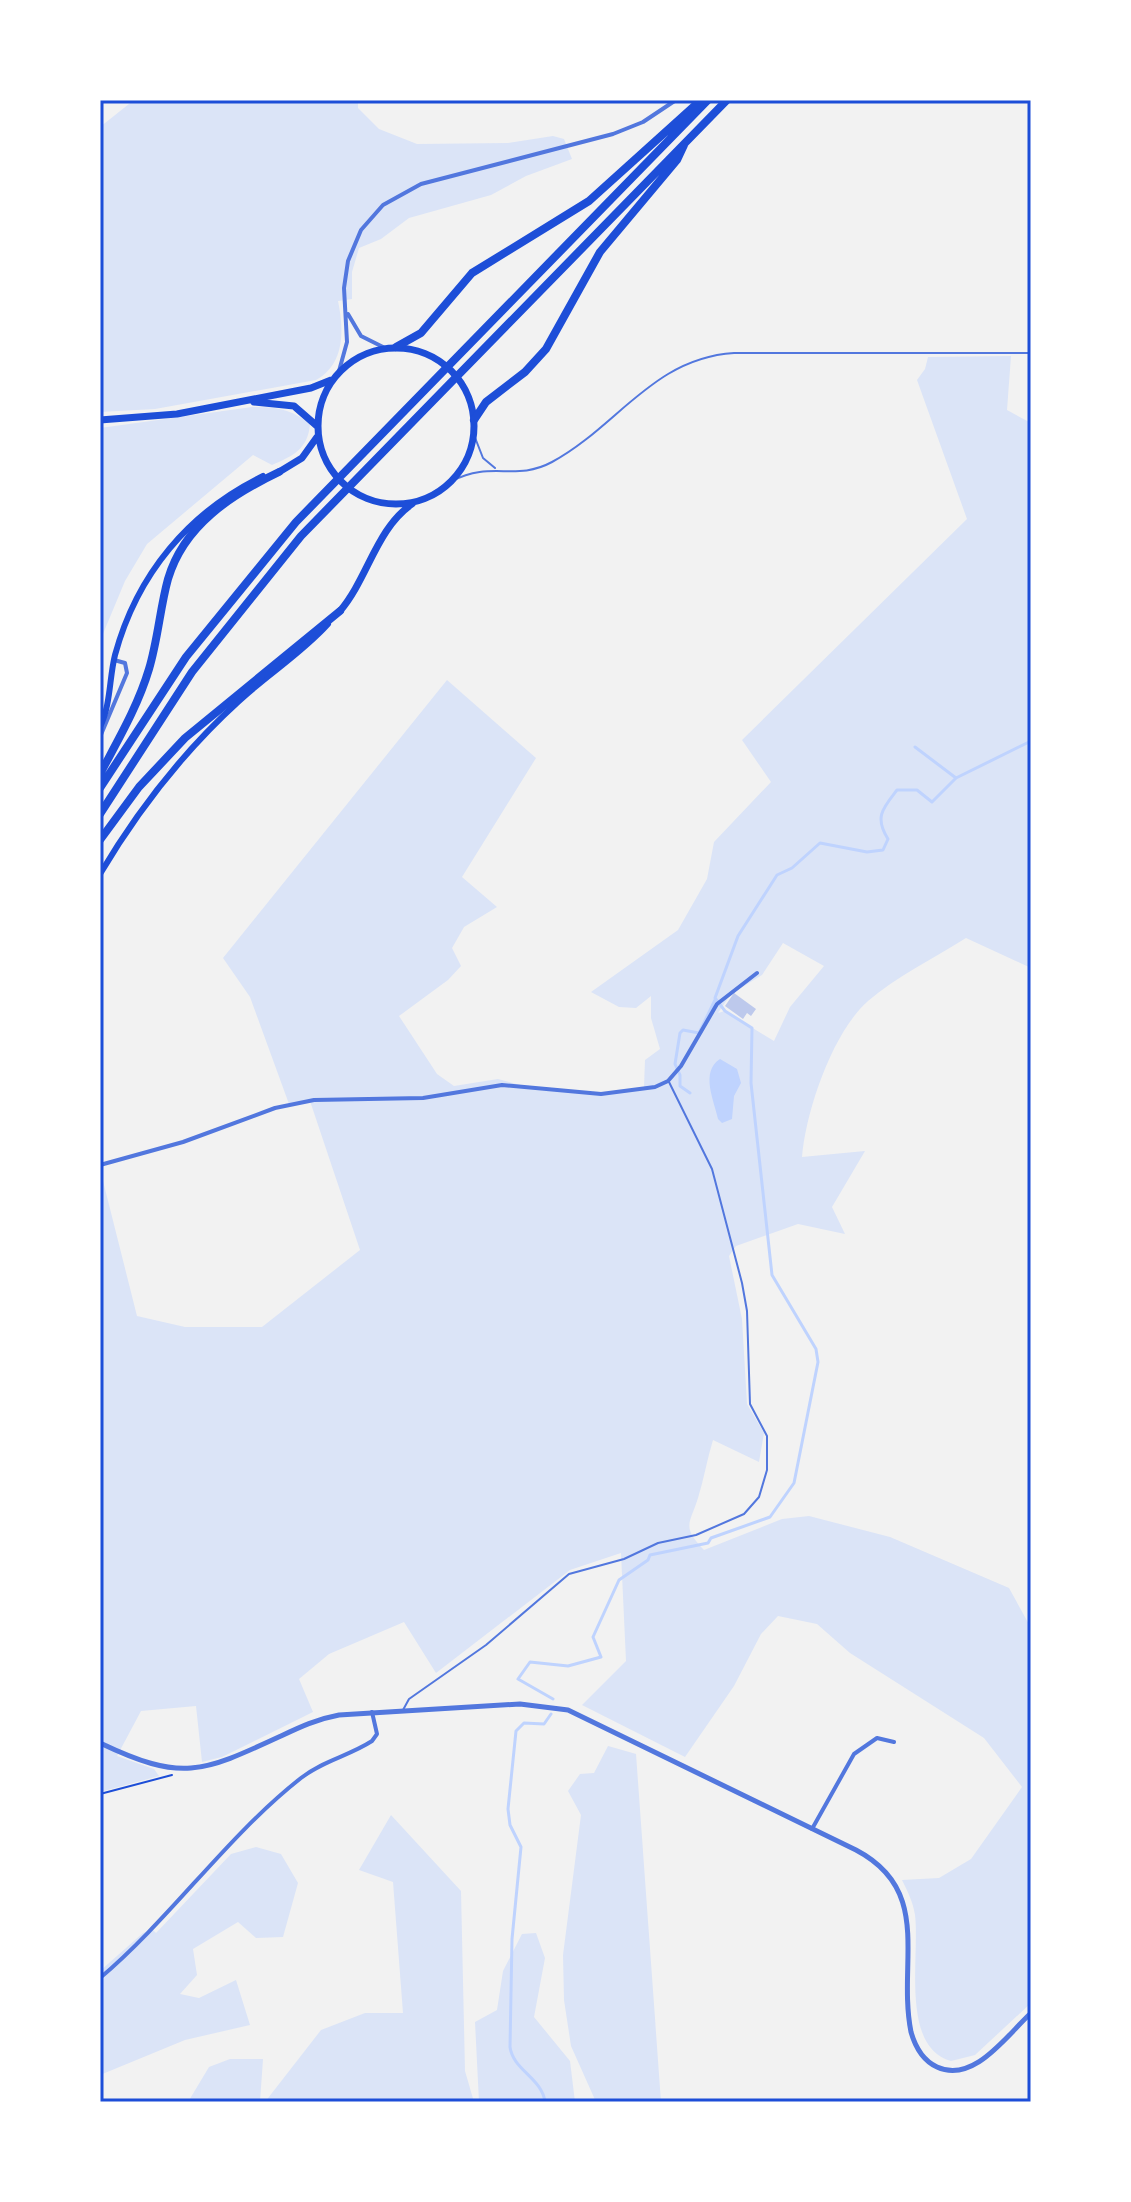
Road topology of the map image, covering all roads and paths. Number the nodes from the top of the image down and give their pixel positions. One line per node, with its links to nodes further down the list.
1 (676, 100): 6 (street)
2 (701, 100): 7 (highway)
3 (708, 100): 26 (highway)
4 (727, 100): 5 (highway)
5 (686, 140): 14 (highway); 27 (highway)
6 (346, 308): 8 (street); 10 (street)
7 (396, 347): 8 (main road); 14 (main road)
8 (385, 348): 10 (main road)
9 (1031, 353): 17 (lane)
10 (339, 371): 11 (main road)
11 (333, 379): 12 (main road); 15 (main road)
12 (240, 403): 13 (main road); 15 (main road)
13 (100, 420)
14 (474, 420): 16 (main road)
15 (318, 430): 18 (main road); 20 (main road)
16 (474, 435): 17 (lane); 19 (main road)
17 (500, 470): 19 (lane)
18 (279, 472): 22 (main road); 25 (highway)
19 (452, 481): 20 (main road)
20 (416, 502): 21 (main road)
21 (340, 611): 28 (highway); 29 (main road)
22 (114, 660): 23 (main road); 24 (street)
23 (100, 727)
24 (100, 737)
25 (100, 774)
26 (100, 788)
27 (100, 814)
28 (100, 840)
29 (100, 874)
30 (757, 973): 31 (street)
31 (668, 1081): 32 (street); 33 (lane)
32 (100, 1165)
33 (403, 1710): 34 (street); 39 (street)
34 (372, 1712): 37 (street); 40 (street)
35 (894, 1742): 39 (street)
36 (100, 1743): 37 (street)
37 (179, 1770): 38 (path)
38 (100, 1794)
39 (812, 1829): 41 (street)
40 (100, 1978)
41 (1031, 2013)

